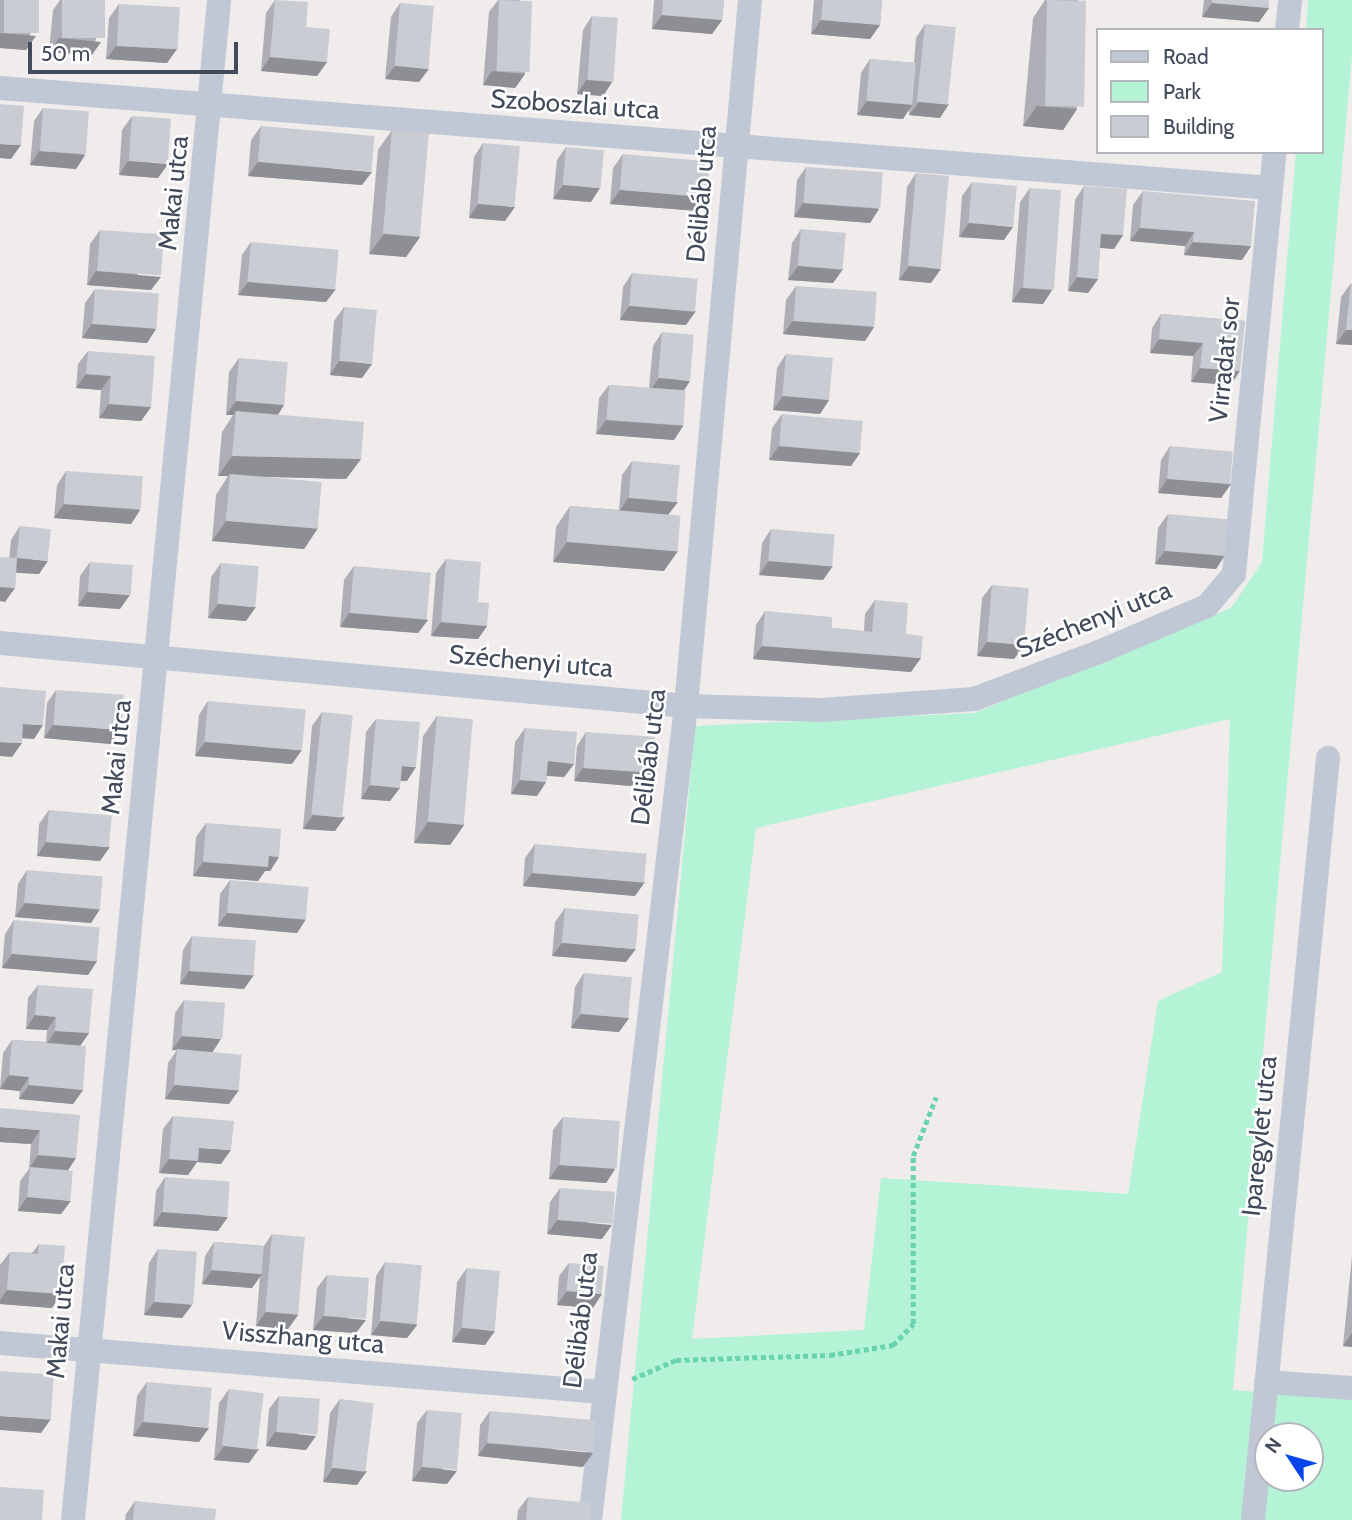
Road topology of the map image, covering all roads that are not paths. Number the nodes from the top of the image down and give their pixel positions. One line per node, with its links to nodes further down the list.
1 (219, 0): 6 (street, Makai utca)
2 (750, 0): 7 (street, Délibáb utca)
3 (1290, 0): 4 (street)
4 (1287, 28)
5 (0, 88): 6 (street, Szoboszlai utca)
6 (213, 107): 7 (street, Szoboszlai utca); 12 (street, Makai utca)
7 (736, 148): 9 (street, Szoboszlai utca); 13 (street, Délibáb utca)
8 (1275, 154): 9 (street, Virradat sor)
9 (1271, 188): 10 (street, Virradat sor)
10 (1234, 573): 13 (street, Széchenyi utca)
11 (0, 643): 12 (street, Széchenyi utca)
12 (158, 657): 13 (street, Széchenyi utca); 16 (street, Makai utca)
13 (686, 706): 19 (street, Délibáb utca)
14 (1328, 758): 17 (street, Iparegylet utca)
15 (0, 1343): 16 (street, Visszhang utca)
16 (88, 1350): 19 (street, Visszhang utca); 20 (street, Makai utca)
17 (1266, 1382): 18 (street); 22 (street, Iparegylet utca)
18 (1352, 1388)
19 (602, 1392): 21 (street, Délibáb utca)
20 (73, 1520)
21 (590, 1520)
22 (1252, 1520)

